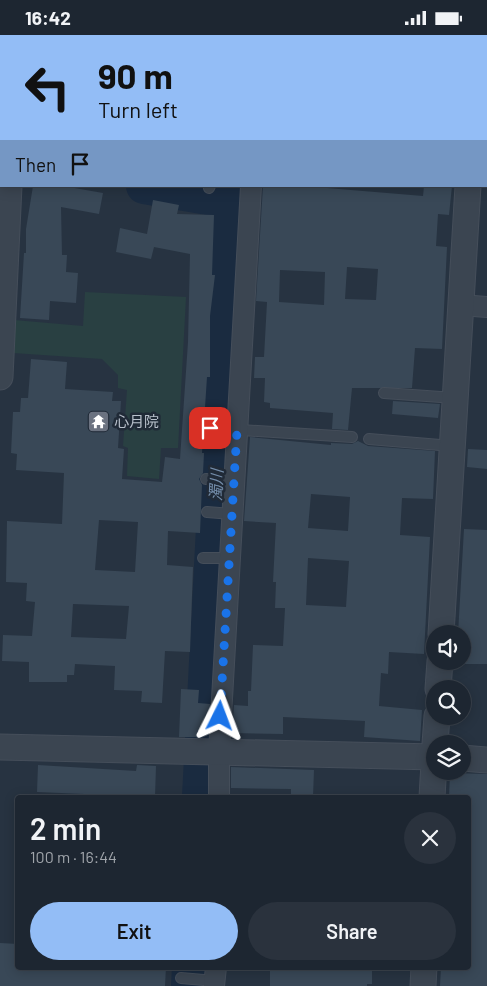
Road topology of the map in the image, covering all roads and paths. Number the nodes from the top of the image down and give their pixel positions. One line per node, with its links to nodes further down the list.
1 (9, 187): 6 (street)
2 (251, 187): 10 (street)
3 (468, 187): 4 (street)
4 (461, 305): 5 (street); 8 (street)
5 (487, 307)
6 (0, 362)
7 (384, 393): 8 (lane)
8 (456, 398): 13 (street)
9 (210, 428): 10 (lane)
10 (233, 430): 11 (lane); 15 (street)
11 (352, 437)
12 (369, 439): 13 (lane)
13 (452, 446): 20 (street)
14 (206, 479): 15 (lane)
15 (230, 481): 17 (street)
16 (207, 512): 17 (lane)
17 (228, 514): 19 (street)
18 (202, 557): 19 (lane)
19 (226, 558): 22 (street)
20 (442, 625)
21 (0, 747): 22 (street)
22 (219, 752): 23 (street); 27 (street)
23 (426, 757)
24 (471, 759): 25 (street)
25 (487, 760)
26 (433, 780): 28 (street)
27 (219, 795)
28 (432, 795)
29 (424, 970): 32 (street)
30 (181, 978): 31 (lane)
31 (212, 979)
32 (424, 986)

